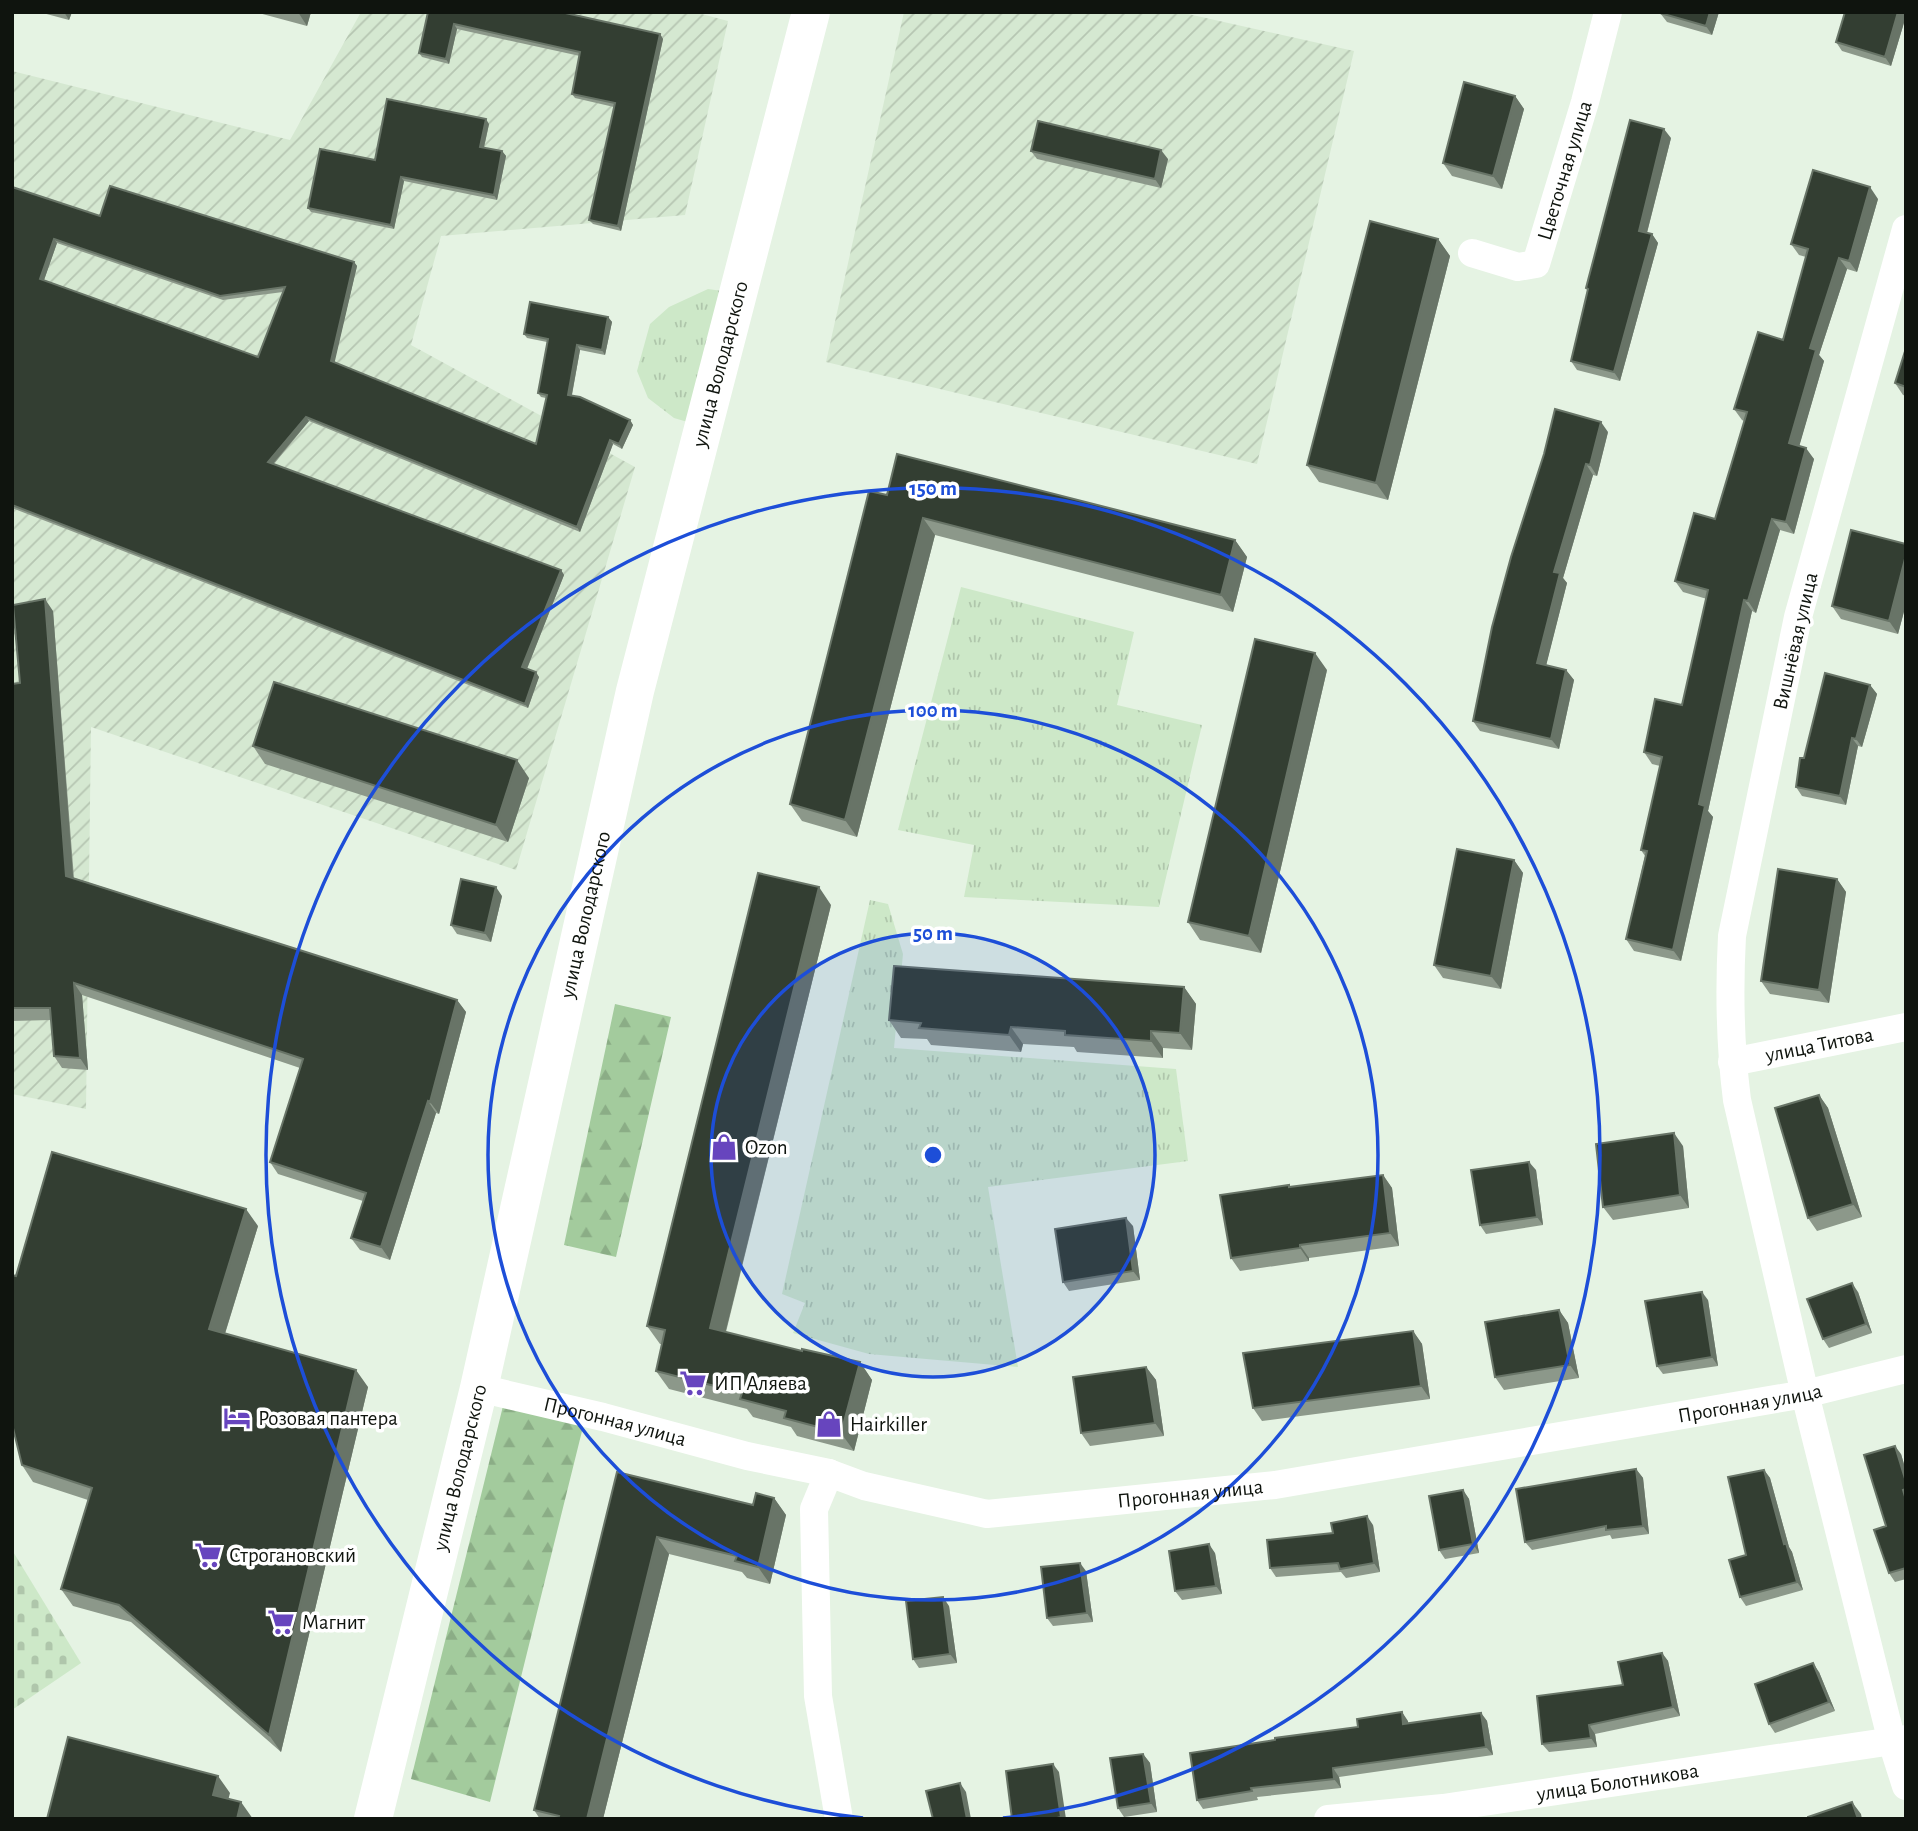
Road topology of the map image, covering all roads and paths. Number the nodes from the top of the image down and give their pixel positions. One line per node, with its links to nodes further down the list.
1 (811, 12): 8 (main road, улица Володарского)
2 (1608, 12): 4 (street, Цветочная улица)
3 (1906, 229): 6 (street, Вишнёвая улица)
4 (1472, 253)
5 (1906, 1027): 6 (street, улица Титова)
6 (1732, 1062): 9 (street, Вишнёвая улица)
7 (1906, 1369): 9 (street, Прогонная улица)
8 (479, 1388): 10 (street, Прогонная улица); 13 (main road, улица Володарского)
9 (1805, 1394): 10 (street, Прогонная улица); 11 (street, Вишнёвая улица)
10 (829, 1473): 14 (street)
11 (1899, 1741): 12 (street, Вишнёвая улица); 15 (street, улица Болотникова)
12 (1906, 1786)
13 (373, 1819)
14 (839, 1819)
15 (1328, 1819)

